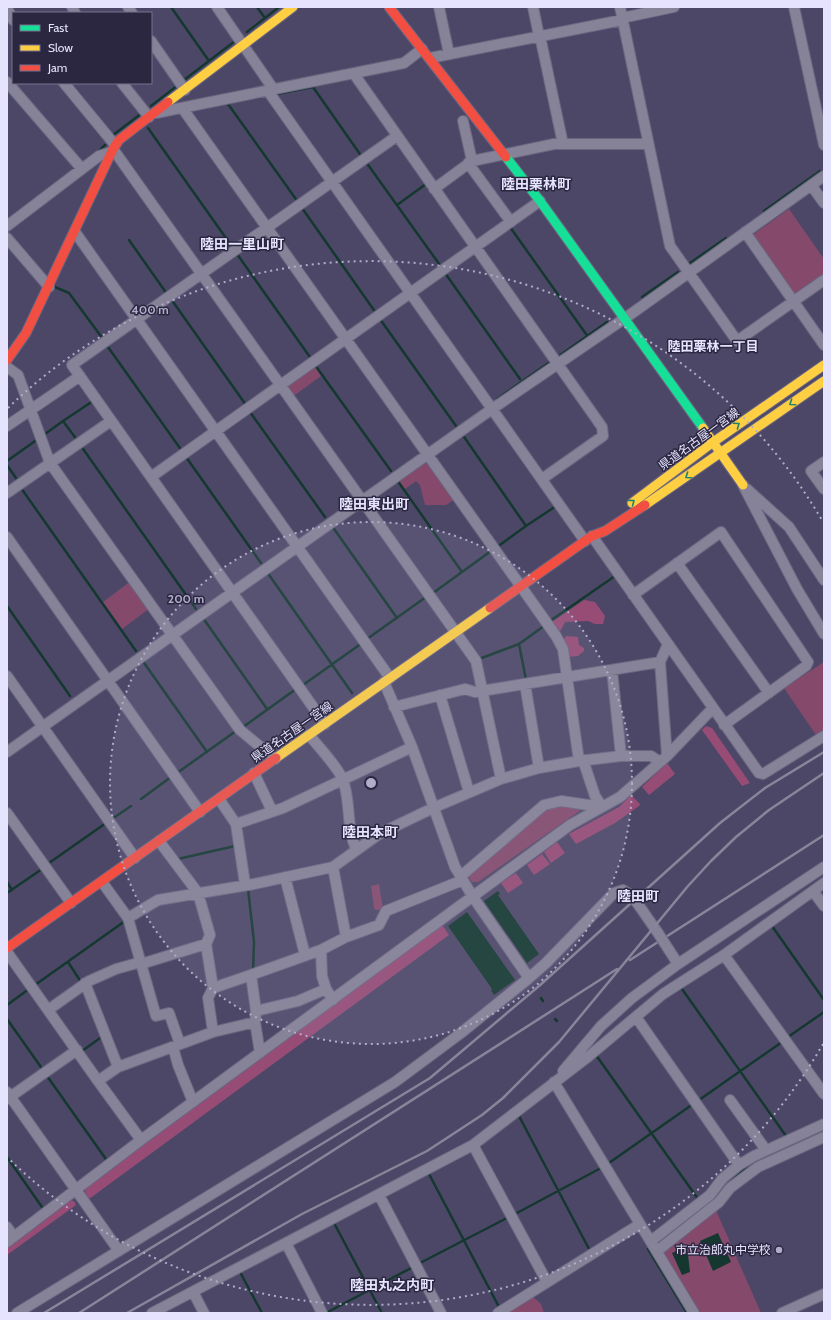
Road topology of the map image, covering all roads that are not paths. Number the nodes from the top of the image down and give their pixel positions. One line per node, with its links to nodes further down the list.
1 (217, 7): 14 (street)
2 (293, 7): 14 (main road)
3 (389, 7): 15 (main road)
4 (439, 7): 16 (street)
5 (533, 7): 12 (street)
6 (620, 7): 11 (street)
7 (674, 7): 11 (street)
8 (794, 7): 30 (street)
9 (7, 8): 10 (street)
10 (12, 18)
11 (622, 19): 12 (street); 29 (street)
12 (540, 36): 16 (street); 28 (street)
13 (152, 42): 22 (street)
14 (243, 45): 22 (main road); 23 (street)
15 (422, 49): 17 (main road); 18 (street)
16 (449, 54): 17 (street)
17 (430, 58): 32 (main road)
18 (354, 74): 23 (street); 27 (street)
19 (7, 82): 34 (street)
20 (65, 84): 31 (street)
21 (123, 84): 25 (street)
22 (185, 90): 25 (main road)
23 (271, 91): 24 (street); 36 (street)
24 (183, 109): 25 (street); 43 (street)
25 (152, 115): 31 (main road)
26 (463, 121): 33 (street)
27 (397, 136): 36 (street); 38 (street)
28 (563, 144): 29 (street); 32 (street)
29 (648, 144): 48 (street)
30 (824, 146)
31 (113, 149): 34 (street); 44 (main road); 49 (street)
32 (504, 154): 33 (street); 39 (main road)
33 (470, 162): 38 (street); 41 (street)
34 (82, 169): 42 (street)
35 (824, 176): 37 (street)
36 (332, 182): 43 (street); 52 (street)
37 (811, 185): 40 (street); 45 (street)
38 (434, 189): 47 (street)
39 (540, 201): 41 (street); 54 (main road)
40 (824, 203)
41 (511, 222): 47 (street)
42 (7, 226)
43 (266, 228): 49 (street); 56 (street)
44 (75, 232): 51 (main road); 55 (street)
45 (745, 232): 48 (street); 53 (street)
46 (7, 238): 51 (street)
47 (475, 247): 52 (street); 59 (street)
48 (689, 272): 53 (street); 54 (street)
49 (202, 274): 55 (street); 64 (street)
50 (824, 280): 53 (street)
51 (49, 287): 58 (main road)
52 (410, 293): 56 (street); 66 (street)
53 (793, 302): 57 (street)
54 (624, 319): 59 (street); 71 (main road)
55 (137, 320): 62 (street); 70 (street)
56 (345, 339): 64 (street); 73 (street)
57 (824, 345)
58 (7, 360)
59 (558, 363): 66 (street); 77 (street)
60 (824, 365): 71 (main road, 県道名古屋一宮線, one-way to 60)
61 (7, 367): 67 (street)
62 (80, 376): 67 (street); 68 (street)
63 (821, 383): 65 (street); 72 (main road, 県道名古屋一宮線, one-way to 72)
64 (280, 385): 70 (street); 81 (street)
65 (824, 394)
66 (492, 409): 73 (street); 77 (street)
67 (31, 410): 69 (street); 75 (street)
68 (111, 421): 75 (street); 76 (street)
69 (7, 426)
70 (216, 431): 76 (street); 84 (street)
71 (712, 443): 72 (main road); 83 (main road, 県道名古屋一宮線, one-way to 71)
72 (720, 454): 78 (main road); 83 (main road, 県道名古屋一宮線, one-way to 83)
73 (427, 455): 81 (street); 87 (street)
74 (824, 462): 79 (street)
75 (50, 463): 80 (street); 92 (street)
76 (151, 477): 88 (street)
77 (542, 479): 83 (street)
78 (743, 485): 86 (street); 91 (street)
79 (824, 489)
80 (7, 493)
81 (362, 501): 84 (street); 90 (street)
82 (7, 537): 99 (street)
83 (588, 538): 87 (main road, 県道名古屋一宮線); 89 (street)
84 (297, 547): 88 (street); 98 (street)
85 (677, 563): 89 (street); 102 (street); 102 (street)
86 (824, 580)
87 (520, 586): 90 (main road, 県道名古屋一宮線); 97 (street)
88 (232, 593): 92 (street); 106 (street)
89 (633, 595): 93 (street)
90 (455, 632): 98 (main road, 県道名古屋一宮線); 101 (street)
91 (824, 634)
92 (173, 635): 99 (street); 114 (street)
93 (668, 644): 94 (street); 105 (street)
94 (660, 662): 95 (street); 115 (street)
95 (612, 670): 97 (street); 113 (street)
96 (7, 676): 108 (street)
97 (567, 677): 100 (street); 116 (street)
98 (387, 680): 104 (street); 106 (main road, 県道名古屋一宮線)
99 (108, 681): 108 (street); 126 (street)
100 (525, 684): 101 (street); 117 (street)
101 (482, 691): 103 (street); 120 (street)
102 (769, 693): 107 (street)
103 (440, 695): 104 (street); 121 (street)
104 (394, 707): 111 (street)
105 (713, 708): 107 (street); 115 (street)
106 (325, 724): 109 (main road, 県道名古屋一宮線)
107 (724, 725): 110 (street)
108 (43, 727): 112 (street); 131 (street)
109 (310, 735): 114 (main road, 県道名古屋一宮線); 119 (street)
110 (824, 736)
111 (412, 747): 119 (street); 124 (street)
112 (7, 752)
113 (621, 756): 115 (street); 116 (street)
114 (275, 759): 118 (main road, 県道名古屋一宮線)
115 (664, 759): 123 (street)
116 (581, 760): 117 (street); 123 (street)
117 (539, 768): 120 (street)
118 (254, 773): 122 (main road, 県道名古屋一宮線); 125 (street)
119 (342, 779): 125 (street); 130 (street)
120 (501, 779): 121 (street)
121 (470, 792): 124 (street)
122 (219, 799): 126 (main road, 県道名古屋一宮線); 128 (street)
123 (602, 807): 135 (street); 141 (street)
124 (433, 808): 130 (street); 135 (street)
125 (272, 811): 128 (street)
126 (200, 812): 129 (main road, 県道名古屋一宮線)
127 (7, 813): 142 (street)
128 (236, 824): 138 (street)
129 (159, 841): 131 (main road, 県道名古屋一宮線); 140 (street)
130 (356, 849): 132 (street)
131 (135, 858): 136 (main road, 県道名古屋一宮線)
132 (333, 867): 134 (street); 145 (street)
133 (824, 867): 153 (street)
134 (285, 878): 138 (street); 150 (street)
135 (462, 878): 141 (street); 145 (street)
136 (102, 882): 142 (main road, 県道名古屋一宮線); 144 (street)
137 (824, 883): 139 (street)
138 (245, 884): 140 (street)
139 (813, 891): 143 (street); 151 (street)
140 (198, 893): 144 (street); 146 (street)
141 (473, 897): 155 (street); 159 (street)
142 (71, 903): 147 (main road, 県道名古屋一宮線)
143 (824, 906)
144 (128, 918): 152 (street)
145 (346, 938): 148 (street)
146 (206, 944): 152 (street); 157 (street)
147 (7, 948)
148 (321, 950): 150 (street); 158 (street)
149 (7, 952): 160 (street)
150 (305, 955): 154 (street)
151 (724, 955): 162 (street); 171 (street)
152 (141, 963): 156 (street); 165 (street)
153 (678, 964): 155 (street, bridge); 170 (street)
154 (251, 975): 157 (street); 161 (street)
155 (529, 978): 188 (street)
156 (85, 983): 160 (street); 168 (street)
157 (213, 988): 164 (street)
158 (326, 989): 159 (street); 161 (street)
159 (333, 1000): 167 (street)
160 (48, 1010): 166 (street)
161 (256, 1011): 163 (street)
162 (636, 1017): 170 (street); 180 (street)
163 (255, 1022): 164 (street); 167 (street)
164 (213, 1032): 165 (street)
165 (176, 1046): 168 (street); 174 (street)
166 (76, 1050): 169 (street); 172 (street)
167 (260, 1053): 174 (street)
168 (118, 1067): 169 (street)
169 (98, 1081): 177 (street)
170 (554, 1082): 178 (street); 183 (street)
171 (824, 1094)
172 (8, 1096): 181 (street)
173 (730, 1100): 179 (street)
174 (193, 1102): 177 (street)
175 (824, 1124): 179 (street)
176 (824, 1137): 187 (street)
177 (141, 1140): 181 (street)
178 (473, 1145): 182 (street); 189 (street)
179 (766, 1150): 180 (street)
180 (739, 1165): 187 (street)
181 (76, 1190): 185 (street); 188 (street)
182 (379, 1195): 186 (street); 196 (street)
183 (640, 1224): 187 (street); 189 (street)
184 (7, 1227): 185 (street)
185 (10, 1239)
186 (286, 1243): 190 (street); 195 (street)
187 (654, 1246): 198 (street)
188 (119, 1251): 192 (street)
189 (547, 1282): 197 (street)
190 (192, 1292): 193 (street); 194 (street)
191 (824, 1294): 199 (street)
192 (17, 1313)
193 (152, 1313)
194 (204, 1313)
195 (322, 1313)
196 (442, 1313)
197 (498, 1313)
198 (694, 1313)
199 (782, 1313)

